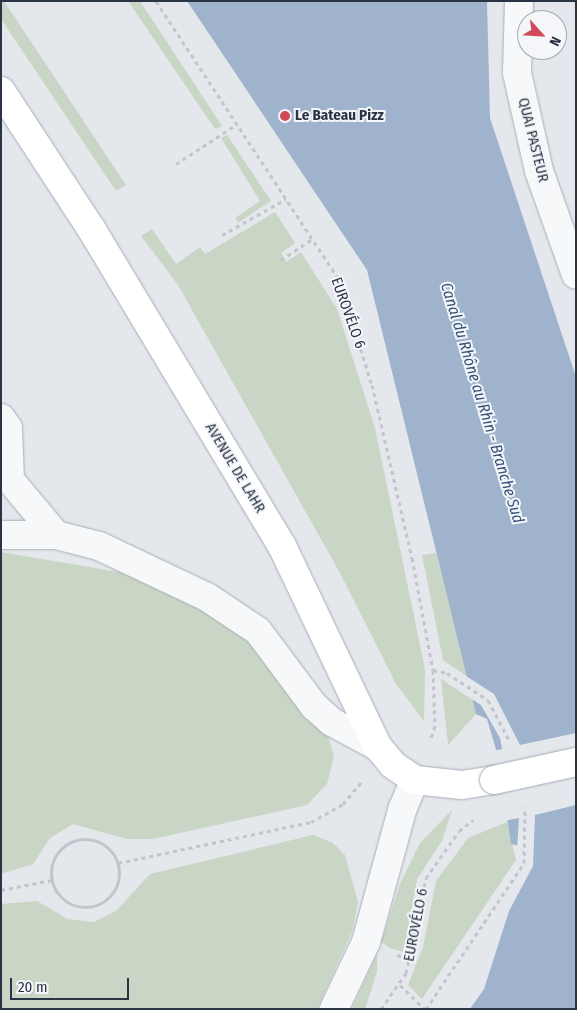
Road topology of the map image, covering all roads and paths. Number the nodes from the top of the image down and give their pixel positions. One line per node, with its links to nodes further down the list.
1 (156, 1): 4 (path, EUROVÉLO 6)
2 (519, 1): 10 (street, QUAI PASTEUR)
3 (1, 91): 17 (main road, AVENUE DE LAHR)
4 (237, 124): 5 (path); 6 (path, EUROVÉLO 6)
5 (176, 164)
6 (286, 199): 7 (path); 8 (path, EUROVÉLO 6)
7 (222, 235)
8 (312, 238): 9 (path); 14 (path, EUROVÉLO 6)
9 (282, 260)
10 (576, 274)
11 (3, 427): 13 (street)
12 (1, 535): 13 (street)
13 (56, 535): 17 (street)
14 (433, 670): 15 (path); 16 (path, EUROVÉLO 6)
15 (458, 681)
16 (430, 741)
17 (378, 747): 19 (main road, AVENUE DE LAHR); 21 (path)
18 (576, 762): 19 (main road, AVENUE DE LAHR, bridge)
19 (415, 780): 26 (street)
20 (477, 818): 25 (path, EUROVÉLO 6)
21 (118, 863): 22 (path); 22 (path)
22 (52, 880): 23 (path)
23 (1, 890)
24 (470, 946): 28 (path)
25 (400, 984): 27 (path, EUROVÉLO 6); 28 (path)
26 (334, 1009)
27 (381, 1009)
28 (425, 1009)

